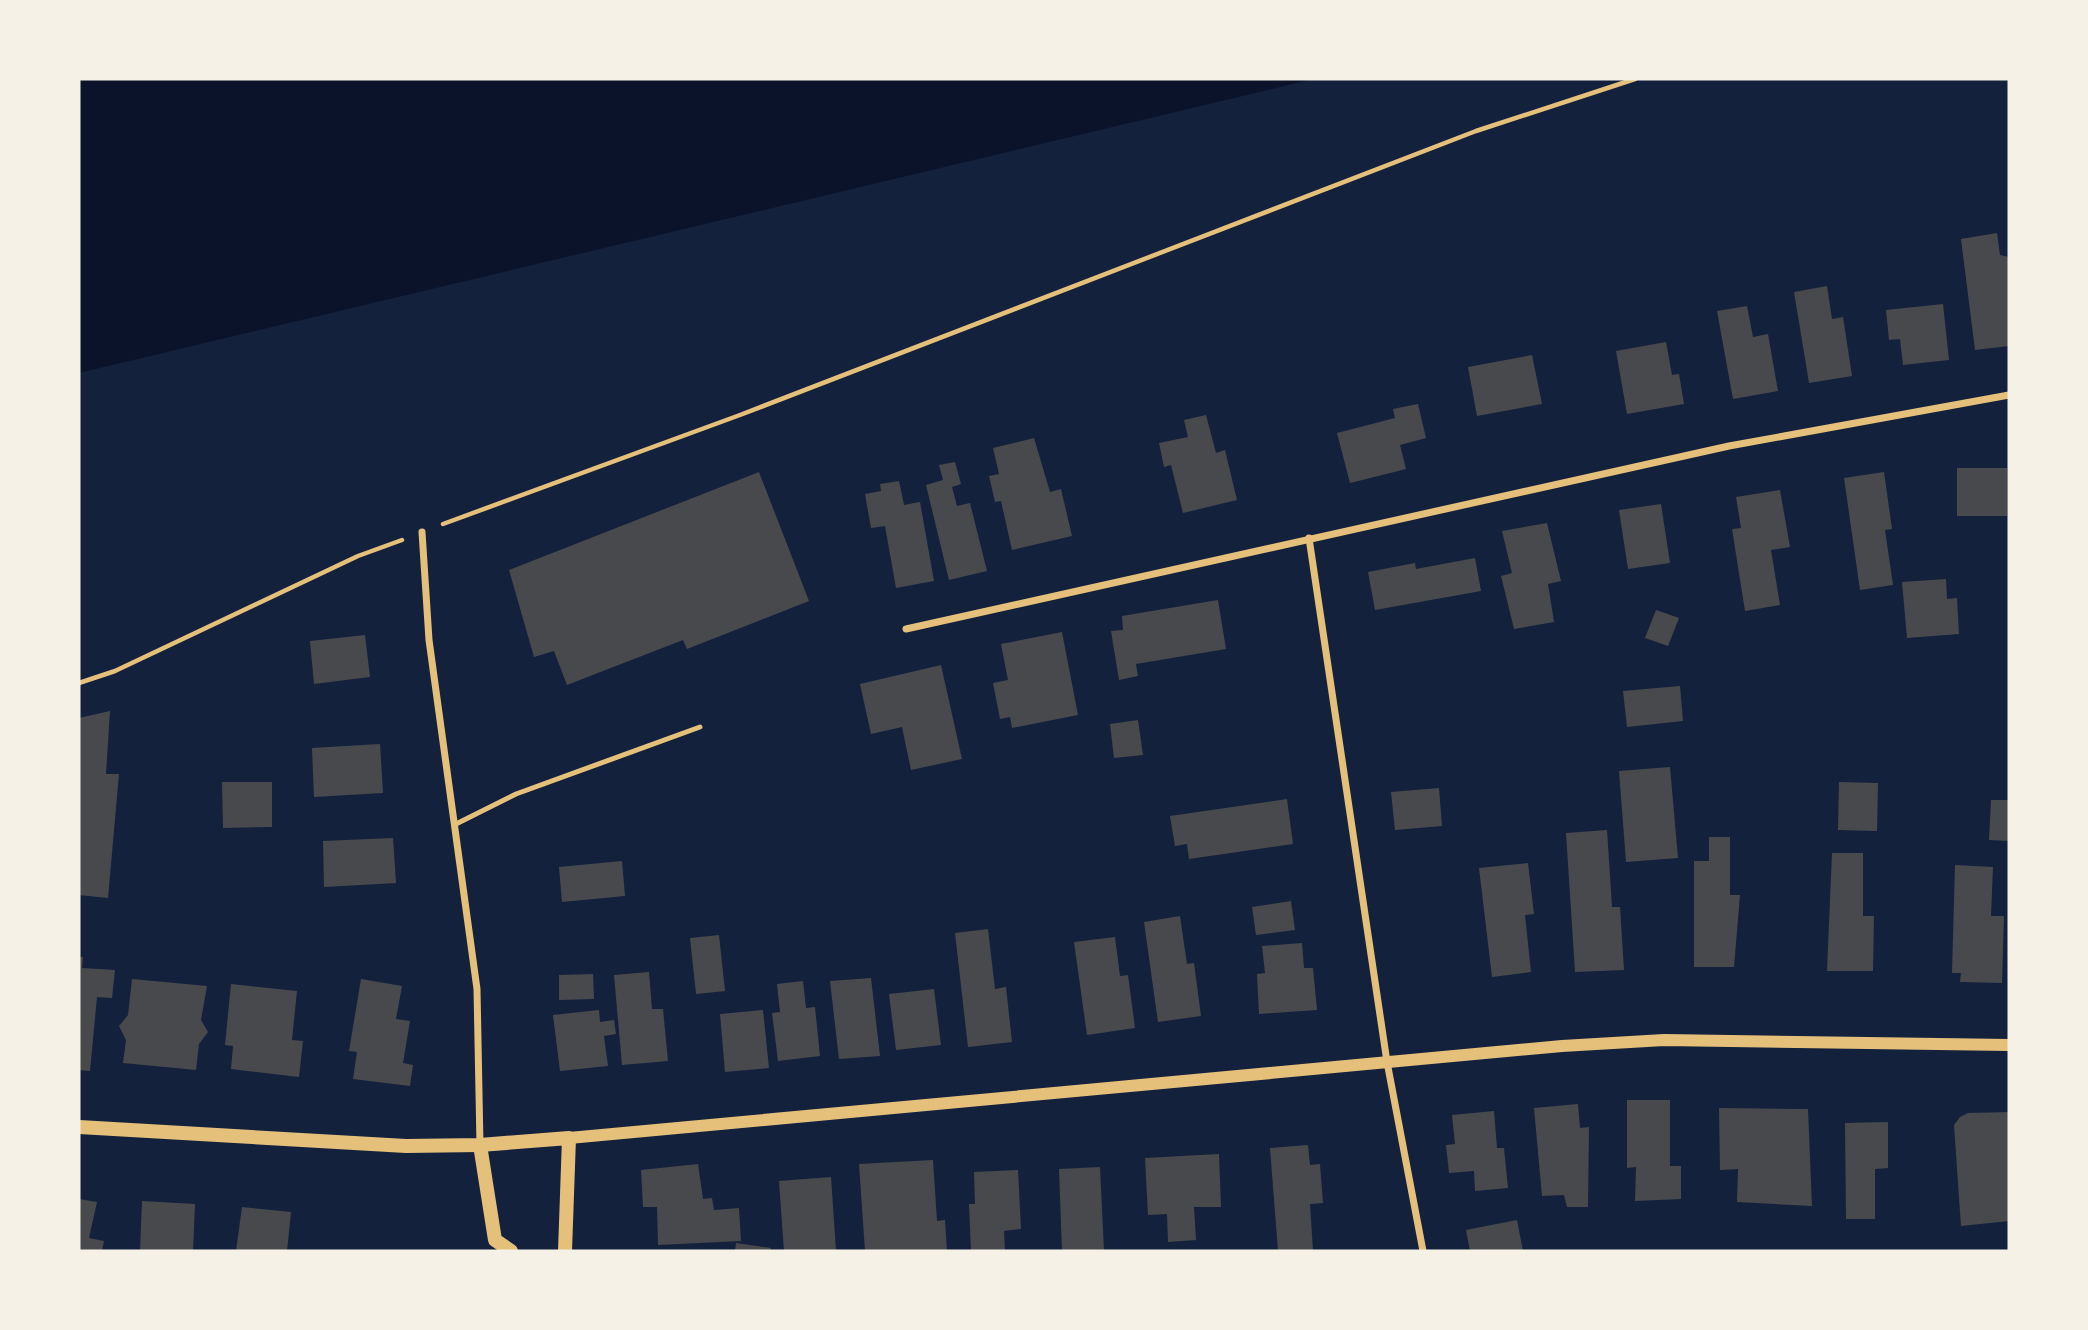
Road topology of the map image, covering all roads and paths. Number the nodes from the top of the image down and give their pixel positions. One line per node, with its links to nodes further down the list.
1 (1635, 79): 3 (path)
2 (2009, 395): 4 (street)
3 (422, 532): 6 (path); 8 (street)
4 (1309, 538): 5 (street); 10 (street)
5 (906, 629)
6 (79, 683)
7 (700, 727): 8 (lane)
8 (454, 825): 13 (street)
9 (2009, 1045): 10 (street)
10 (1387, 1062): 12 (street); 16 (street)
11 (79, 1127): 13 (main road)
12 (569, 1138): 13 (main road); 15 (main road)
13 (480, 1145): 14 (main road)
14 (511, 1251)
15 (565, 1251)
16 (1423, 1251)

